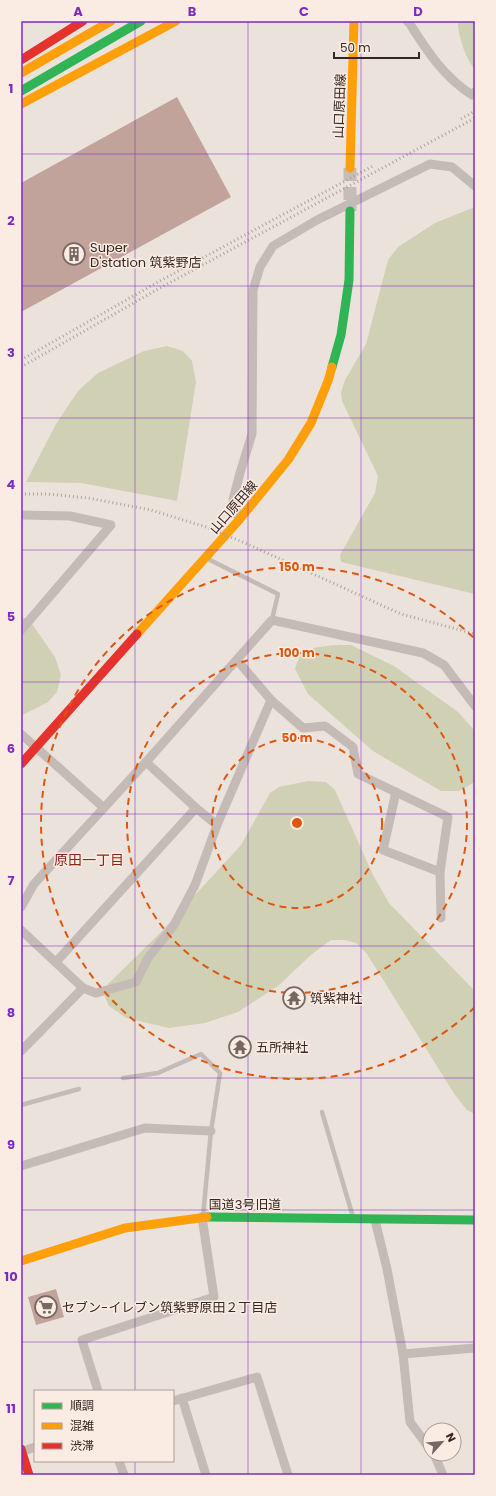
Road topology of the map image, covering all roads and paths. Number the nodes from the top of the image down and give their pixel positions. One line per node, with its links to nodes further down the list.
1 (83, 21): 7 (main road)
2 (111, 21): 8 (main road)
3 (140, 21): 9 (main road)
4 (176, 21): 11 (main road)
5 (354, 21): 12 (main road, 山口原田線)
6 (407, 21): 10 (street)
7 (21, 60)
8 (21, 73)
9 (21, 91)
10 (475, 92)
11 (21, 104)
12 (350, 168)
13 (475, 186): 16 (street)
14 (350, 211): 16 (main road, 山口原田線)
15 (21, 515): 19 (street)
16 (239, 520): 17 (main road, 山口原田線)
17 (206, 558): 18 (lane); 24 (main road, 山口原田線)
18 (272, 620): 20 (street); 22 (street)
19 (21, 630)
20 (237, 660): 21 (street); 25 (street)
21 (271, 700): 27 (street); 30 (street)
22 (474, 702)
23 (21, 734): 24 (street)
24 (36, 747): 26 (main road, 山口原田線); 28 (street)
25 (146, 762): 28 (street); 29 (street)
26 (21, 764)
27 (396, 792): 31 (street); 31 (street)
28 (104, 808): 32 (street)
29 (196, 808): 30 (street); 35 (street)
30 (217, 825): 36 (street)
31 (440, 872): 33 (street)
32 (21, 907)
33 (441, 918)
34 (21, 930): 35 (street)
35 (56, 962): 36 (street)
36 (83, 988): 37 (street)
37 (21, 1051)
38 (124, 1078): 42 (lane)
39 (79, 1088): 40 (lane)
40 (21, 1105)
41 (322, 1112): 45 (lane)
42 (211, 1131): 43 (street); 44 (lane)
43 (21, 1166)
44 (202, 1217): 45 (main road, 国道3号旧道); 48 (main road, 国道3号旧道); 51 (street)
45 (354, 1218): 46 (main road, 国道3号旧道)
46 (375, 1220): 47 (main road, 国道3号旧道); 50 (street)
47 (475, 1220)
48 (21, 1261)
49 (475, 1348): 50 (street)
50 (403, 1354): 54 (street)
51 (98, 1390)
52 (182, 1398): 53 (street); 61 (street); 62 (street)
53 (174, 1401)
54 (422, 1438)
55 (34, 1447): 56 (street)
56 (21, 1451): 59 (main road)
57 (119, 1462): 60 (street)
58 (437, 1462): 63 (street)
59 (29, 1475)
60 (124, 1475)
61 (206, 1475)
62 (288, 1475)
63 (443, 1475)

